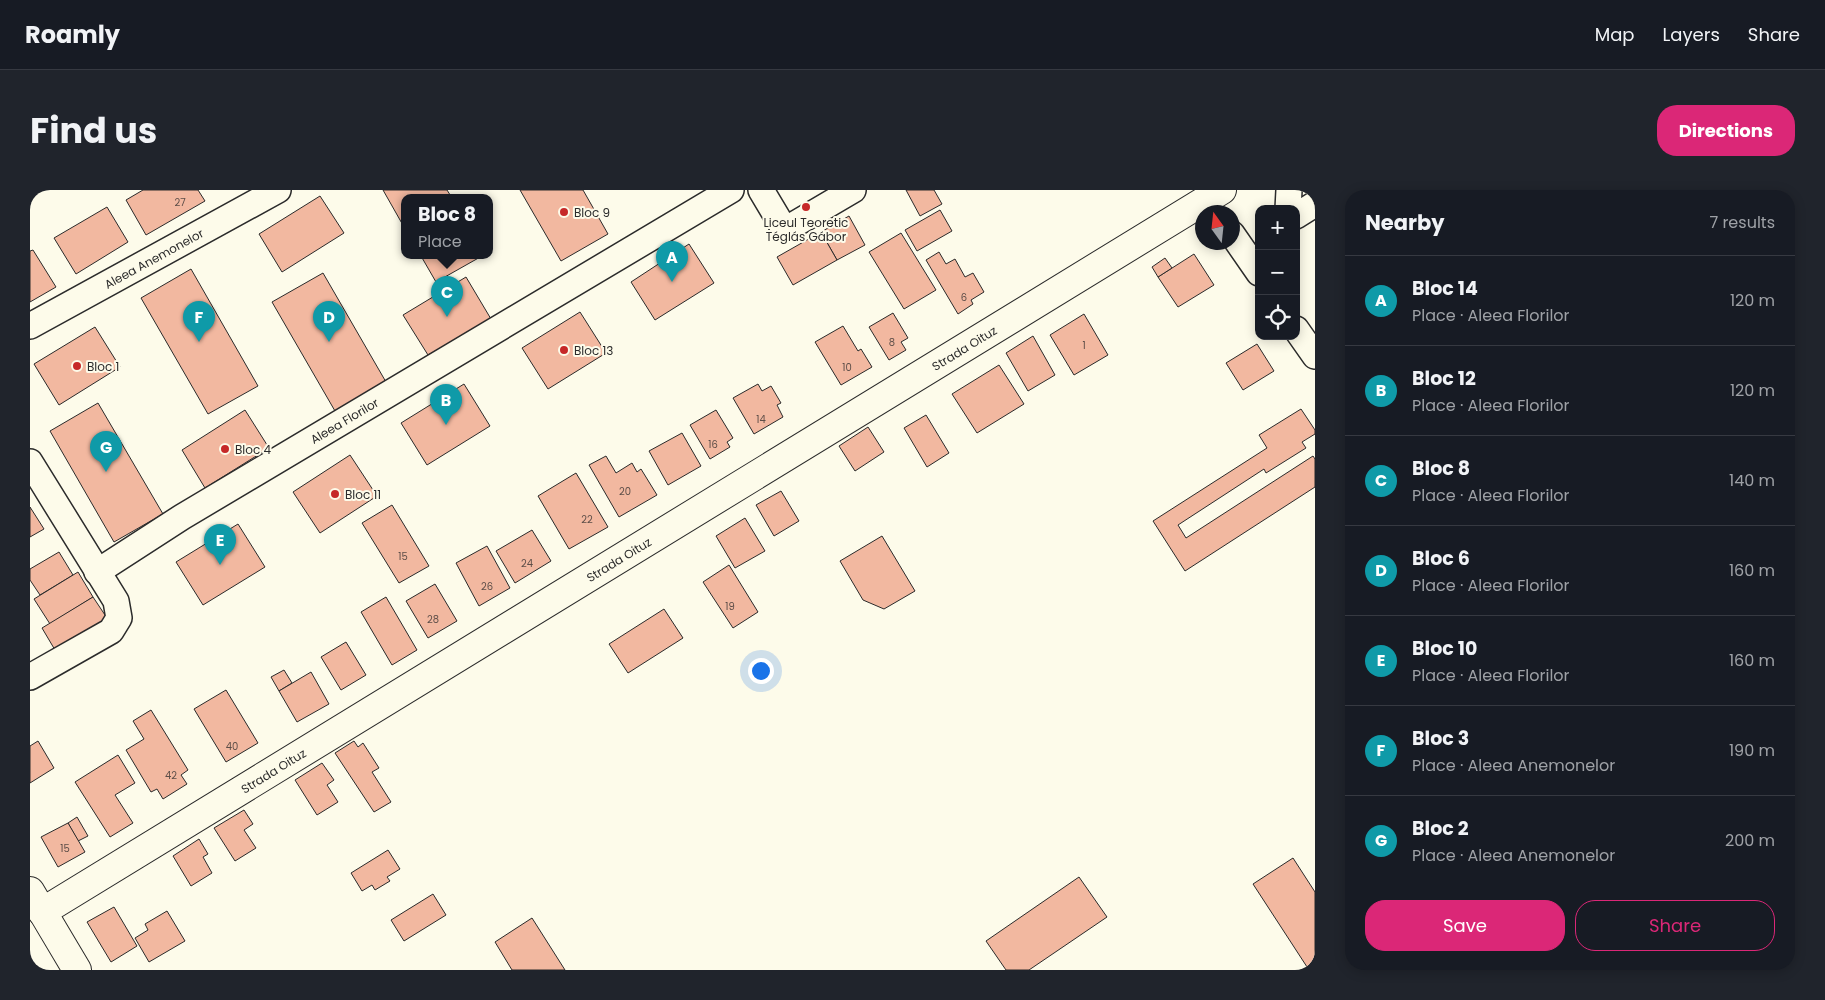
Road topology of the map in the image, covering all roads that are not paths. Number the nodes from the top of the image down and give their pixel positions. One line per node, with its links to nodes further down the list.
1 (278, 190): 12 (street, Aleea Anemonelor)
2 (731, 190): 16 (street, Aleea Florilor)
3 (761, 190): 4 (street)
4 (853, 190)
5 (1289, 190): 8 (street)
6 (1213, 198): 18 (main road, Strada Oituz)
7 (1315, 204): 9 (street)
8 (1288, 205)
9 (1300, 213)
10 (1240, 246): 11 (street)
11 (1255, 267)
12 (30, 326)
13 (1300, 335): 14 (street)
14 (1315, 356)
15 (30, 462): 16 (street)
16 (97, 572): 17 (street)
17 (30, 677)
18 (34, 907): 19 (main road)
19 (77, 970)

